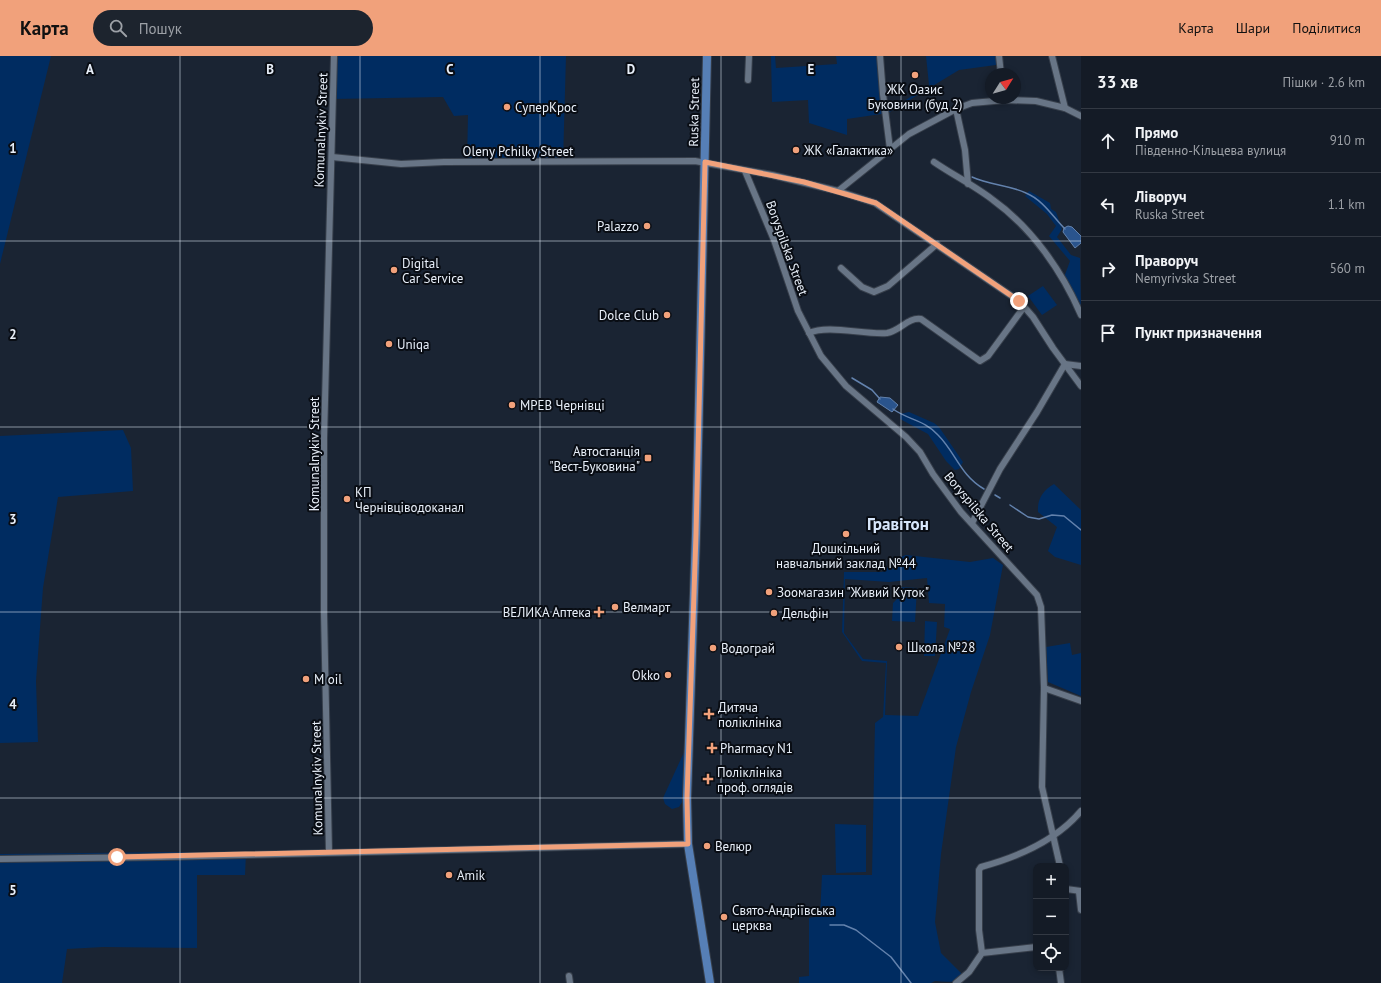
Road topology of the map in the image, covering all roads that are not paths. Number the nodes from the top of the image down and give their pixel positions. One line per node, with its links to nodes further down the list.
1 (334, 56): 15 (street, Komunalnykiv Street)
2 (708, 56): 16 (main road, Ruska Street)
3 (749, 56): 8 (street)
4 (880, 56): 14 (street)
5 (999, 56): 7 (street)
6 (1052, 56): 11 (street)
7 (1000, 68)
8 (748, 80)
9 (1021, 100): 11 (street)
10 (985, 101): 12 (street)
11 (1065, 108): 13 (street)
12 (956, 109): 14 (street); 19 (street)
13 (1081, 116)
14 (890, 149): 20 (street)
15 (332, 157): 16 (street, Oleny Pchilky Street); 35 (street, Komunalnykiv Street)
16 (705, 162): 18 (street, Oleny Pchilky Street); 34 (main road, Ruska Street)
17 (934, 162): 19 (street)
18 (745, 171): 20 (street, Oleny Pchilky Street); 25 (street, Boryspilska Street)
19 (968, 184): 24 (street)
20 (838, 191): 21 (street, Oleny Pchilky Street)
21 (937, 244): 22 (street); 23 (street, Oleny Pchilky Street)
22 (841, 268)
23 (1024, 307): 25 (street); 26 (street, Oleny Pchilky Street)
24 (1081, 315)
25 (809, 333): 29 (street, Boryspilska Street)
26 (1065, 364): 27 (street); 28 (street, Oleny Pchilky Street); 29 (street)
27 (1081, 366)
28 (1081, 386)
29 (972, 523): 30 (street, Boryspilska Street)
30 (1044, 688): 31 (street); 33 (street, Boryspilska Street)
31 (1081, 701)
32 (1081, 811): 33 (street)
33 (1054, 837): 37 (street, Boryspilska Street); 42 (street)
34 (688, 844): 35 (street); 46 (main road, Ruska Street)
35 (329, 852): 36 (street)
36 (0, 859)
37 (1059, 863)
38 (1069, 890): 39 (street)
39 (1080, 892): 40 (street)
40 (1081, 910)
41 (1033, 947): 42 (street)
42 (982, 953): 47 (street)
43 (1059, 971): 48 (street)
44 (569, 976): 45 (street)
45 (570, 983)
46 (710, 983)
47 (956, 983)
48 (1061, 983)

